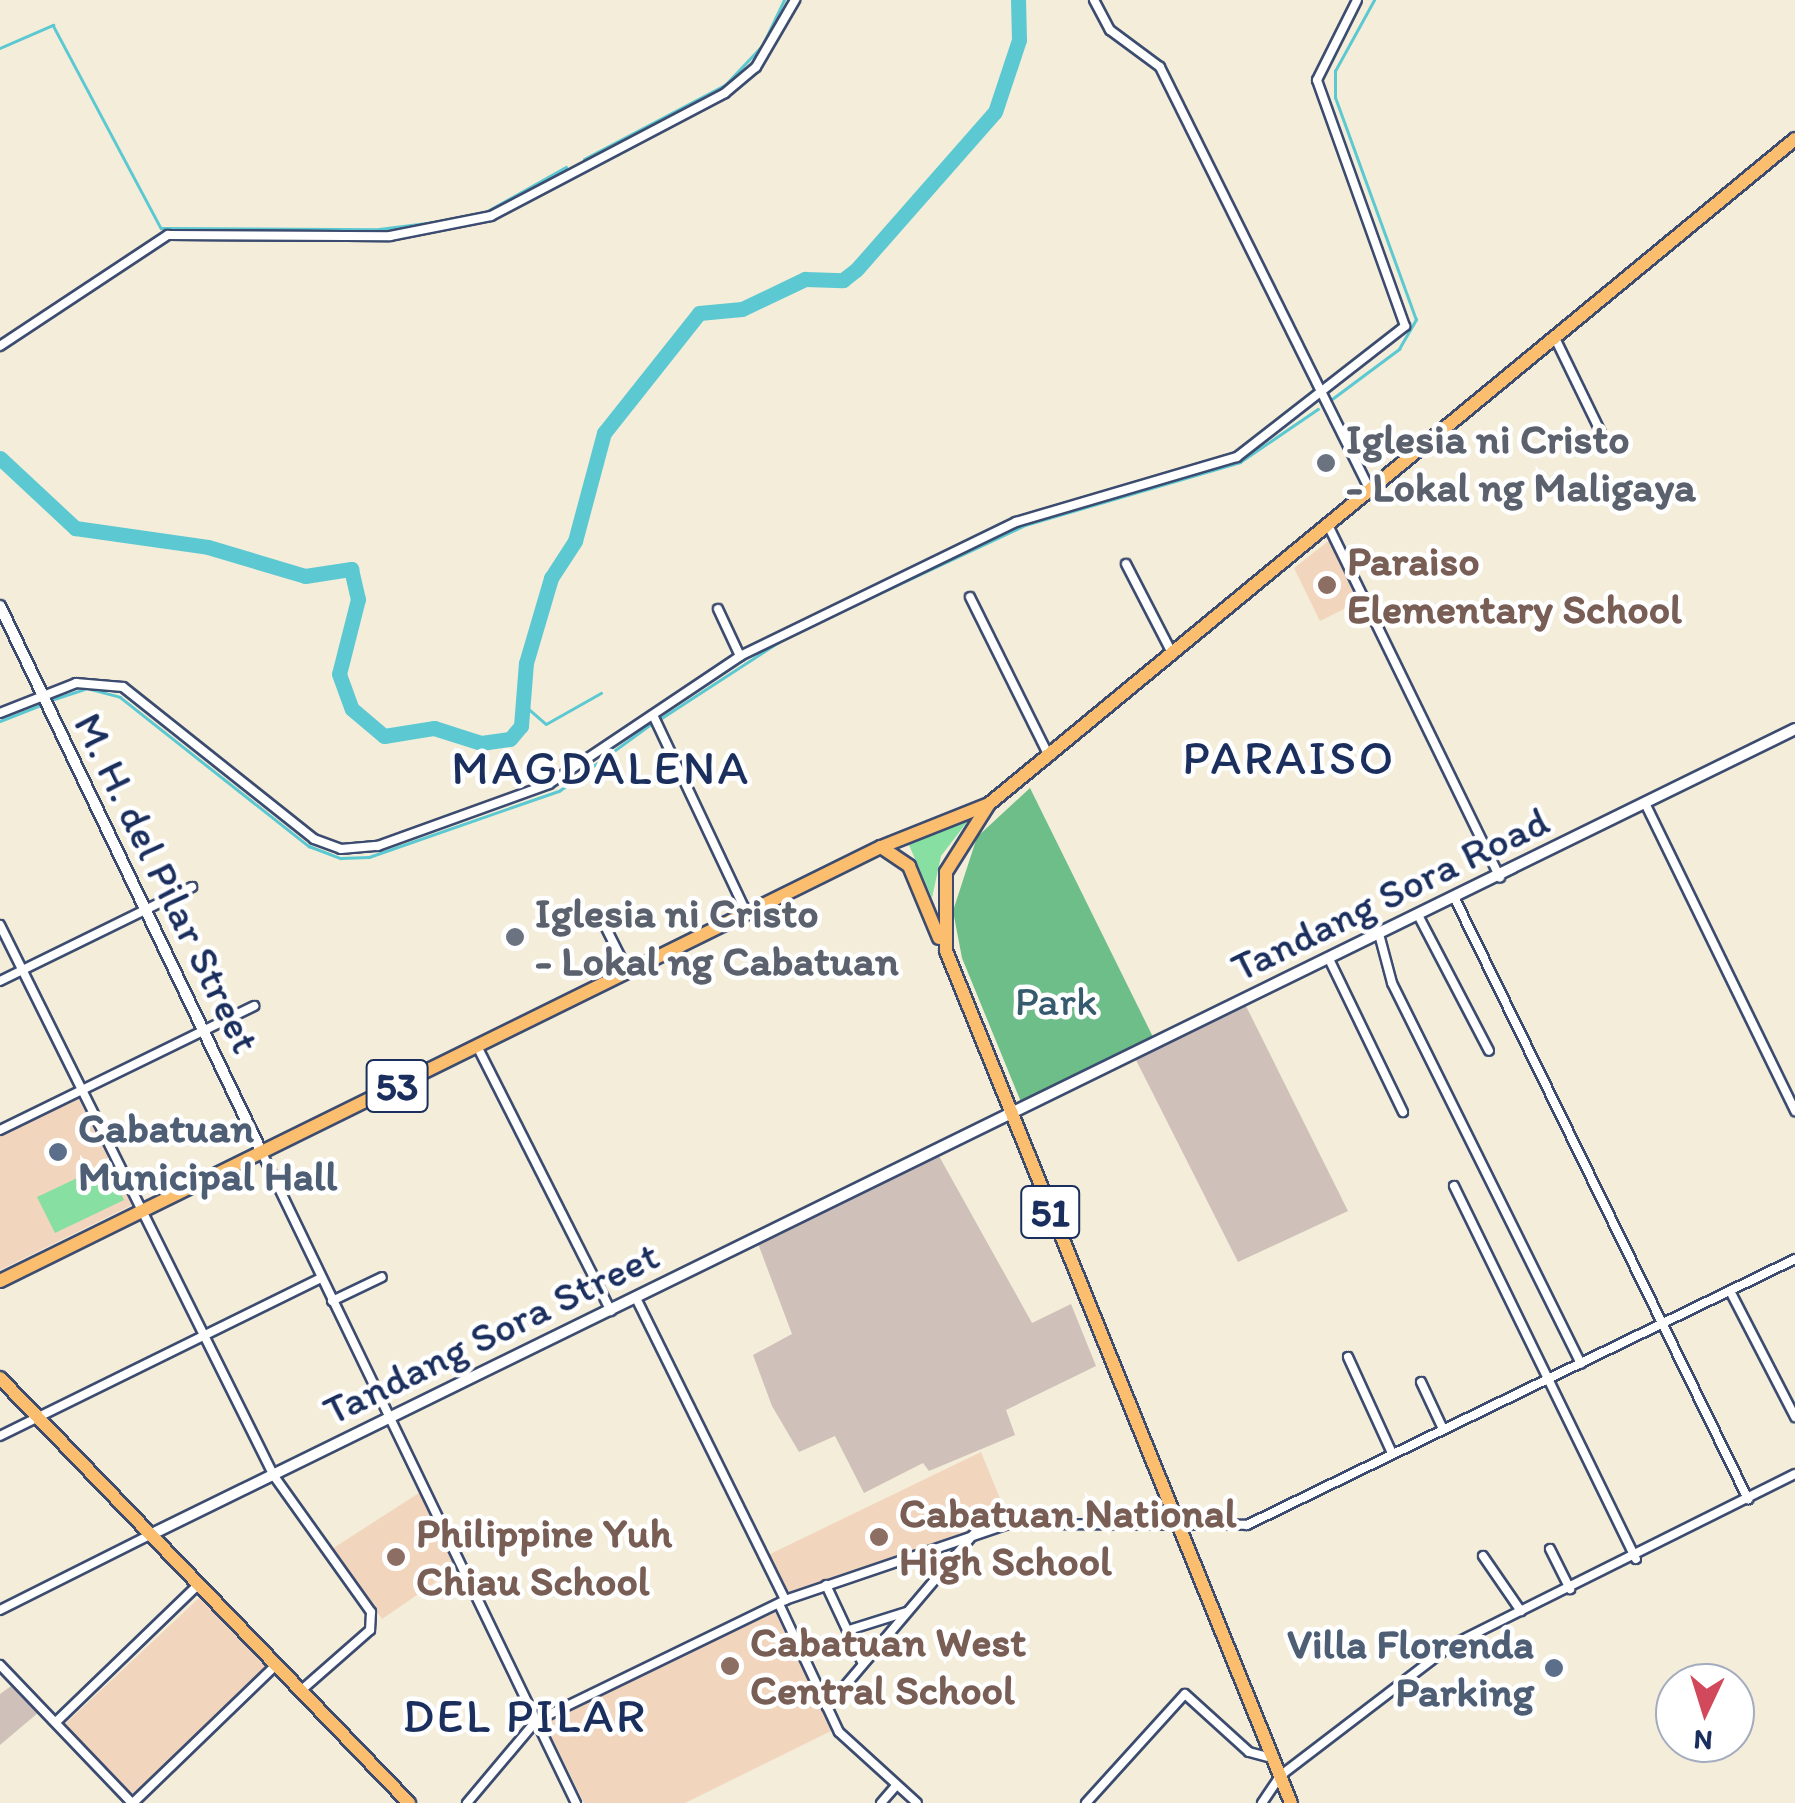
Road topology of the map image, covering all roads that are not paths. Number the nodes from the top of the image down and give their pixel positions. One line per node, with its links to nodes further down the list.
1 (795, 0): 6 (street)
2 (1094, 0): 7 (street)
3 (1358, 0): 7 (street)
4 (1795, 139): 5 (highway, 51)
5 (1556, 338): 8 (street); 9 (highway, 51)
6 (0, 346)
7 (1322, 398): 9 (street); 16 (street)
8 (1604, 439)
9 (1370, 491): 10 (highway, 51)
10 (1329, 527): 15 (highway, 51); 25 (street)
11 (1126, 564): 15 (street)
12 (970, 597): 21 (street)
13 (0, 606): 17 (street, M. H. del Pilar Street)
14 (718, 608): 16 (street)
15 (1173, 655): 21 (highway, 51)
16 (740, 656): 19 (street)
17 (40, 696): 18 (street); 19 (street); 28 (street, M. H. del Pilar Street)
18 (0, 713)
19 (653, 715): 29 (street)
20 (1795, 729): 22 (street, Tandang Sora Road)
21 (1049, 756): 23 (highway, 51)
22 (1646, 803): 25 (street, Tandang Sora Road); 44 (street)
23 (989, 804): 24 (highway, 53); 34 (highway, 51)
24 (882, 847): 29 (highway, 53); 34 (highway)
25 (1500, 876): 27 (street, Tandang Sora Road)
26 (192, 887): 28 (street)
27 (1456, 899): 30 (street, Tandang Sora Road); 59 (street)
28 (143, 912): 36 (street); 40 (street, M. H. del Pilar Street)
29 (747, 914): 37 (highway, 53)
30 (1418, 914): 33 (street, Tandang Sora Road); 42 (street)
31 (600, 916): 37 (street)
32 (0, 926): 36 (street)
33 (1378, 934): 35 (street, Tandang Sora Road); 62 (street)
34 (946, 951): 46 (highway, 51)
35 (1328, 960): 45 (street); 46 (street, Tandang Sora Road)
36 (22, 970): 38 (street); 43 (street)
37 (628, 972): 41 (highway, 53)
38 (0, 981)
39 (254, 1006): 40 (street)
40 (201, 1030): 43 (street); 48 (street, M. H. del Pilar Street)
41 (477, 1046): 48 (highway, 53); 58 (street)
42 (1489, 1051)
43 (80, 1089): 47 (street); 50 (street)
44 (1795, 1111)
45 (1402, 1112)
46 (1010, 1113): 56 (street, Tandang Sora Street); 75 (highway, 51)
47 (0, 1130)
48 (262, 1153): 50 (highway, 53); 53 (street)
49 (1454, 1186): 64 (street)
50 (139, 1213): 54 (highway, 53); 60 (street)
51 (1795, 1259): 55 (street)
52 (382, 1276): 57 (street)
53 (321, 1278): 57 (street); 60 (street)
54 (0, 1281)
55 (1730, 1291): 59 (street); 66 (street)
56 (636, 1298): 58 (street, Tandang Sora Street); 84 (street)
57 (332, 1300): 68 (street)
58 (611, 1311): 68 (street, Tandang Sora Street)
59 (1658, 1325): 62 (street); 74 (street)
60 (200, 1335): 67 (street); 73 (street)
61 (1348, 1357): 71 (street)
62 (1581, 1364): 64 (street)
63 (0, 1378): 67 (highway)
64 (1547, 1381): 69 (street); 80 (street)
65 (1421, 1382): 69 (street)
66 (1795, 1417)
67 (38, 1418): 70 (street); 77 (highway)
68 (389, 1419): 73 (street, Tandang Sora Street); 94 (street)
69 (1444, 1429): 71 (street)
70 (0, 1436)
71 (1392, 1453): 75 (street)
72 (1795, 1474): 74 (street)
73 (274, 1476): 77 (street, Tandang Sora Street); 92 (street)
74 (1748, 1498): 80 (street)
75 (1178, 1530): 76 (street); 96 (highway, 51)
76 (976, 1532): 81 (street); 87 (street)
77 (150, 1535): 82 (highway); 85 (street, Tandang Sora Street)
78 (1550, 1549): 83 (street)
79 (1482, 1556): 86 (street)
80 (1636, 1559): 83 (street)
81 (826, 1585): 84 (street); 88 (street)
82 (196, 1586): 89 (highway); 95 (street)
83 (1570, 1589): 86 (street)
84 (782, 1602): 93 (street); 94 (street)
85 (0, 1610)
86 (1521, 1611): 97 (street)
87 (906, 1612): 88 (street); 91 (street)
88 (849, 1630): 91 (street)
89 (278, 1662): 92 (highway); 99 (street)
90 (0, 1664): 95 (street)
91 (863, 1664): 93 (street)
92 (304, 1688): 100 (highway)
93 (827, 1707): 98 (street)
94 (536, 1721): 101 (street); 102 (street)
95 (56, 1722): 99 (street)
96 (1272, 1758): 97 (highway, 51); 105 (street)
97 (1280, 1776): 106 (street); 107 (highway, 51)
98 (896, 1786): 103 (street); 104 (street)
99 (132, 1803)
100 (409, 1803)
101 (467, 1803)
102 (576, 1803)
103 (880, 1803)
104 (917, 1803)
105 (1086, 1803)
106 (1262, 1803)
107 (1291, 1803)

